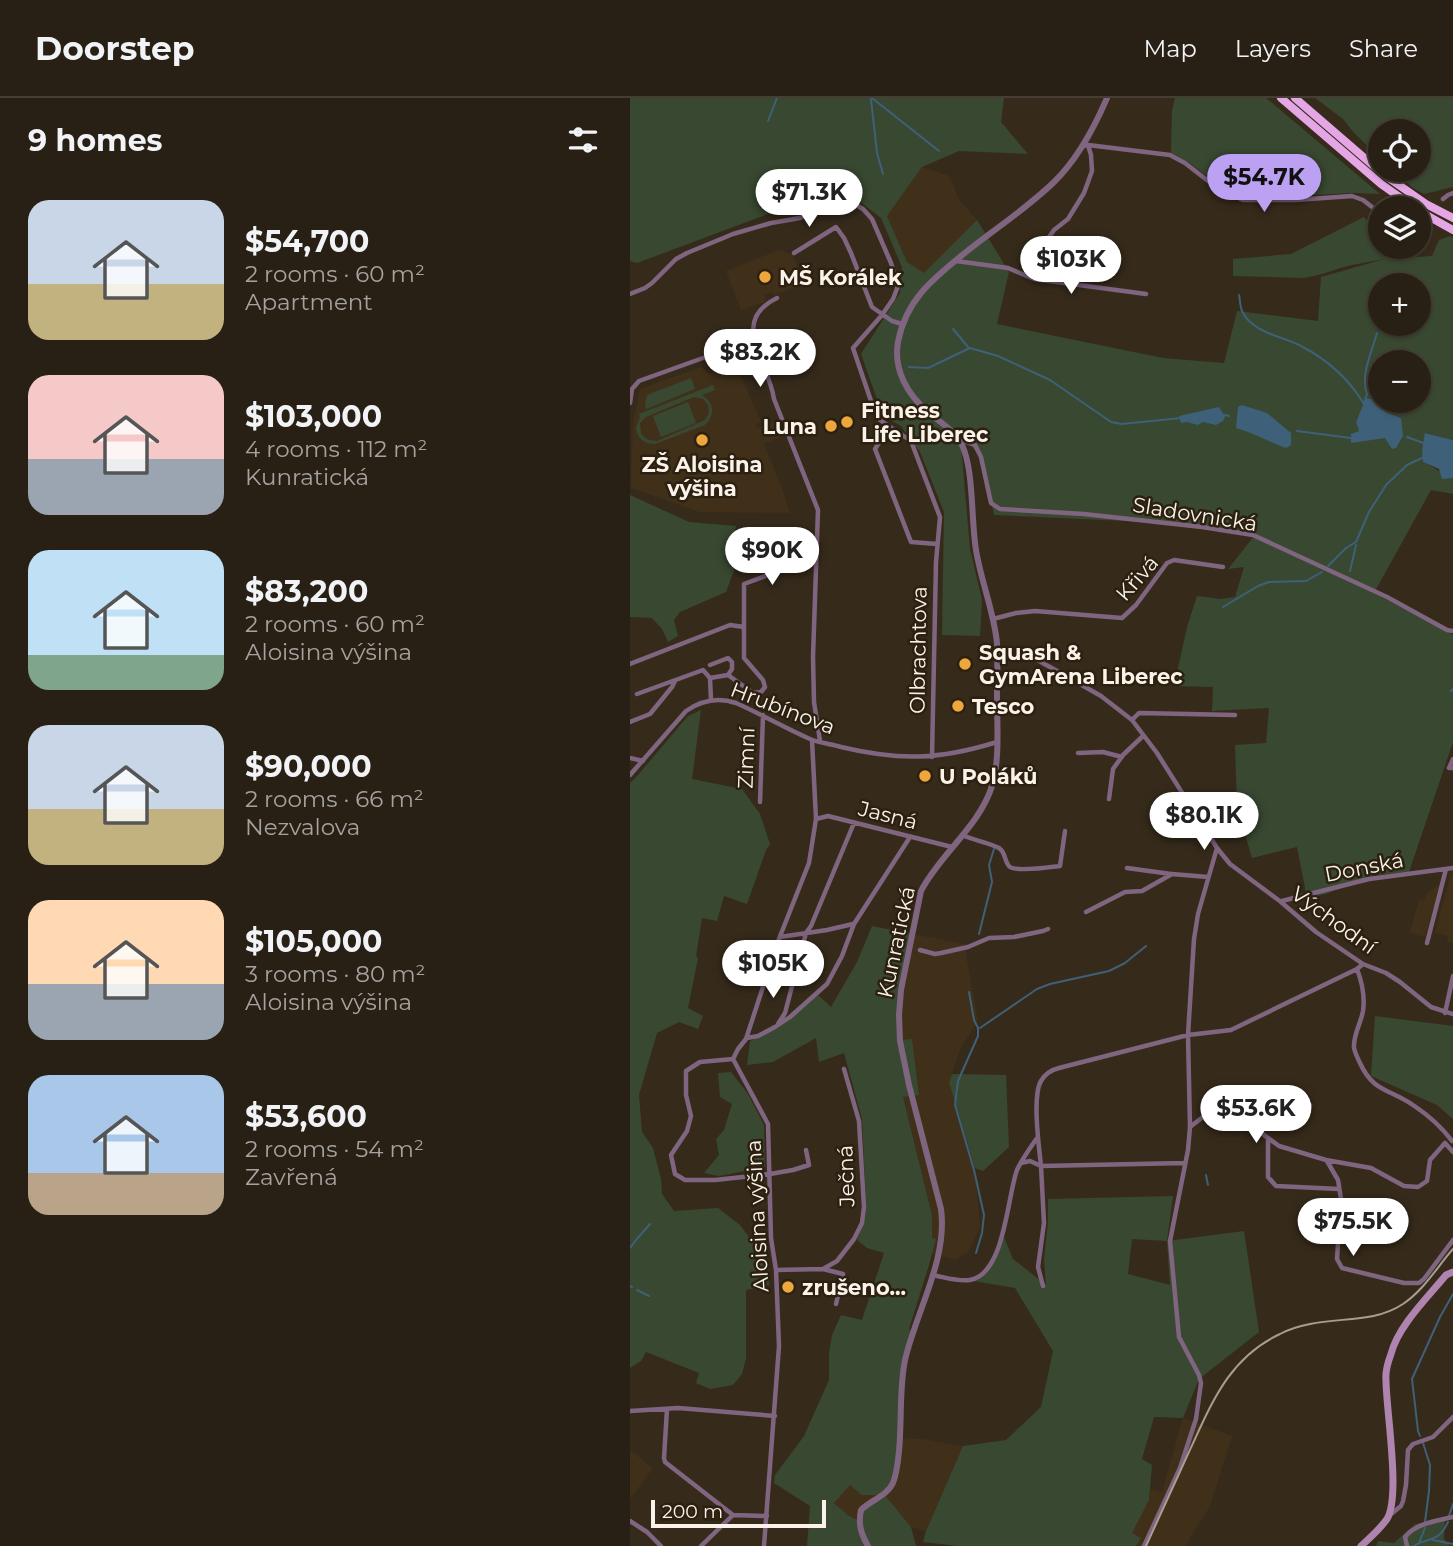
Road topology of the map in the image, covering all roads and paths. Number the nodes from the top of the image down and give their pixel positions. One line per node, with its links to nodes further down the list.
1 (1107, 98): 4 (street)
2 (1281, 98): 6 (highway)
3 (1295, 98): 9 (highway)
4 (1085, 146): 8 (street); 13 (street); 14 (street)
5 (1453, 193): 7 (street)
6 (1398, 196)
7 (1443, 199)
8 (1368, 204)
9 (1450, 216)
10 (1431, 218): 11 (highway)
11 (1453, 230)
12 (794, 253): 18 (street)
13 (956, 261): 14 (street); 19 (street)
14 (1034, 279): 16 (street)
15 (630, 294): 18 (street)
16 (1146, 294)
17 (777, 298): 20 (street)
18 (882, 315): 19 (street); 22 (street)
19 (902, 324): 23 (street)
20 (753, 340): 21 (street); 26 (street)
21 (630, 403)
22 (889, 427): 24 (street); 25 (street)
23 (959, 439): 24 (street); 28 (street, Kunratická); 30 (street, Sladovnická)
24 (911, 441): 25 (street, Olbrachtova)
25 (937, 544): 48 (street, Olbrachtova)
26 (816, 556): 29 (street); 45 (street)
27 (1223, 567): 28 (street, Křivá)
28 (992, 619): 31 (street, Kunratická)
29 (744, 627): 32 (street); 34 (street)
30 (1453, 631)
31 (997, 648): 41 (street, Východní); 46 (street, Kunratická)
32 (630, 664)
33 (710, 665): 34 (street)
34 (728, 675): 35 (street)
35 (710, 678): 36 (street); 38 (street)
36 (675, 681): 37 (street); 42 (street)
37 (637, 694)
38 (711, 699): 39 (street, Hrubínova); 52 (street, Hrubínova)
39 (763, 715): 44 (street, Hrubínova); 56 (street, Zimní)
40 (1235, 715): 41 (street)
41 (1132, 720): 43 (street, Východní)
42 (630, 722)
43 (1143, 736): 49 (street); 63 (street, Východní)
44 (812, 740): 45 (street, Hrubínova); 57 (street)
45 (820, 741): 48 (street, Hrubínova)
46 (997, 742): 48 (street, Hrubínova); 60 (street, Kunratická)
47 (1078, 753): 49 (street)
48 (932, 757)
49 (1122, 757): 55 (street)
50 (630, 758): 52 (street)
51 (1453, 759): 53 (street)
52 (643, 761): 54 (street, Hrubínova)
53 (1453, 768)
54 (630, 775)
55 (1110, 799)
56 (760, 802)
57 (816, 819): 58 (street, Jasná); 74 (street)
58 (854, 822): 61 (street, Jasná); 73 (street)
59 (1065, 831): 60 (street)
60 (962, 835): 62 (street, Kunratická)
61 (910, 837): 62 (street, Jasná); 71 (street)
62 (952, 847): 106 (street, Kunratická)
63 (1217, 848): 68 (street); 69 (street, Východní)
64 (1127, 868): 67 (street)
65 (1453, 868): 66 (street, Donská)
66 (1446, 869): 69 (street, Donská); 75 (street)
67 (1172, 874): 68 (street); 70 (street)
68 (1209, 877): 83 (street)
69 (1281, 902): 77 (street, Východní)
70 (1086, 912)
71 (854, 924): 73 (street); 82 (street)
72 (1048, 929): 76 (street)
73 (806, 933): 74 (street); 82 (street)
74 (780, 937): 84 (street)
75 (1427, 943)
76 (920, 950)
77 (1363, 964): 78 (street); 80 (street, Východní)
78 (1357, 969): 83 (street); 92 (street)
79 (1453, 976): 80 (street)
80 (1445, 1013): 81 (street, Východní)
81 (1453, 1014)
82 (775, 1027): 84 (street)
83 (1188, 1035): 88 (street); 90 (street)
84 (746, 1039): 85 (street)
85 (733, 1059): 100 (street, Aloisina výšina); 100 (street)
86 (844, 1069): 103 (street, Ječná)
87 (1310, 1105): 89 (street)
88 (1190, 1127): 89 (street); 98 (street)
89 (1256, 1129): 91 (street)
90 (1038, 1138): 97 (street); 99 (street)
91 (1268, 1139): 96 (street); 101 (street)
92 (1453, 1141): 93 (street)
93 (1445, 1143): 95 (street); 96 (street)
94 (806, 1150): 100 (street)
95 (1453, 1152)
96 (1326, 1160): 101 (street)
97 (1021, 1163): 99 (street); 106 (street)
98 (1185, 1163): 99 (street); 123 (street)
99 (1041, 1166): 107 (street)
100 (770, 1174): 104 (street, Aloisina výšina)
101 (1339, 1189): 102 (street)
102 (1453, 1240)
103 (823, 1269): 104 (street); 108 (street)
104 (776, 1270): 111 (street, Aloisina výšina)
105 (1453, 1272): 115 (main road)
106 (932, 1275): 122 (street, Kunratická)
107 (1043, 1286)
108 (836, 1304)
109 (667, 1409): 110 (street); 111 (street); 113 (street)
110 (630, 1411)
111 (775, 1416): 114 (street, Aloisina výšina)
112 (1453, 1418): 115 (street)
113 (733, 1516): 114 (street); 120 (street)
114 (767, 1516): 121 (street, Aloisina výšina)
115 (1388, 1517): 118 (main road)
116 (1453, 1517): 126 (street)
117 (630, 1521): 119 (street)
118 (1374, 1534): 124 (main road); 125 (street)
119 (661, 1546)
120 (701, 1546)
121 (764, 1546)
122 (868, 1546)
123 (1144, 1546)
124 (1361, 1546)
125 (1367, 1546)
126 (1407, 1546)

